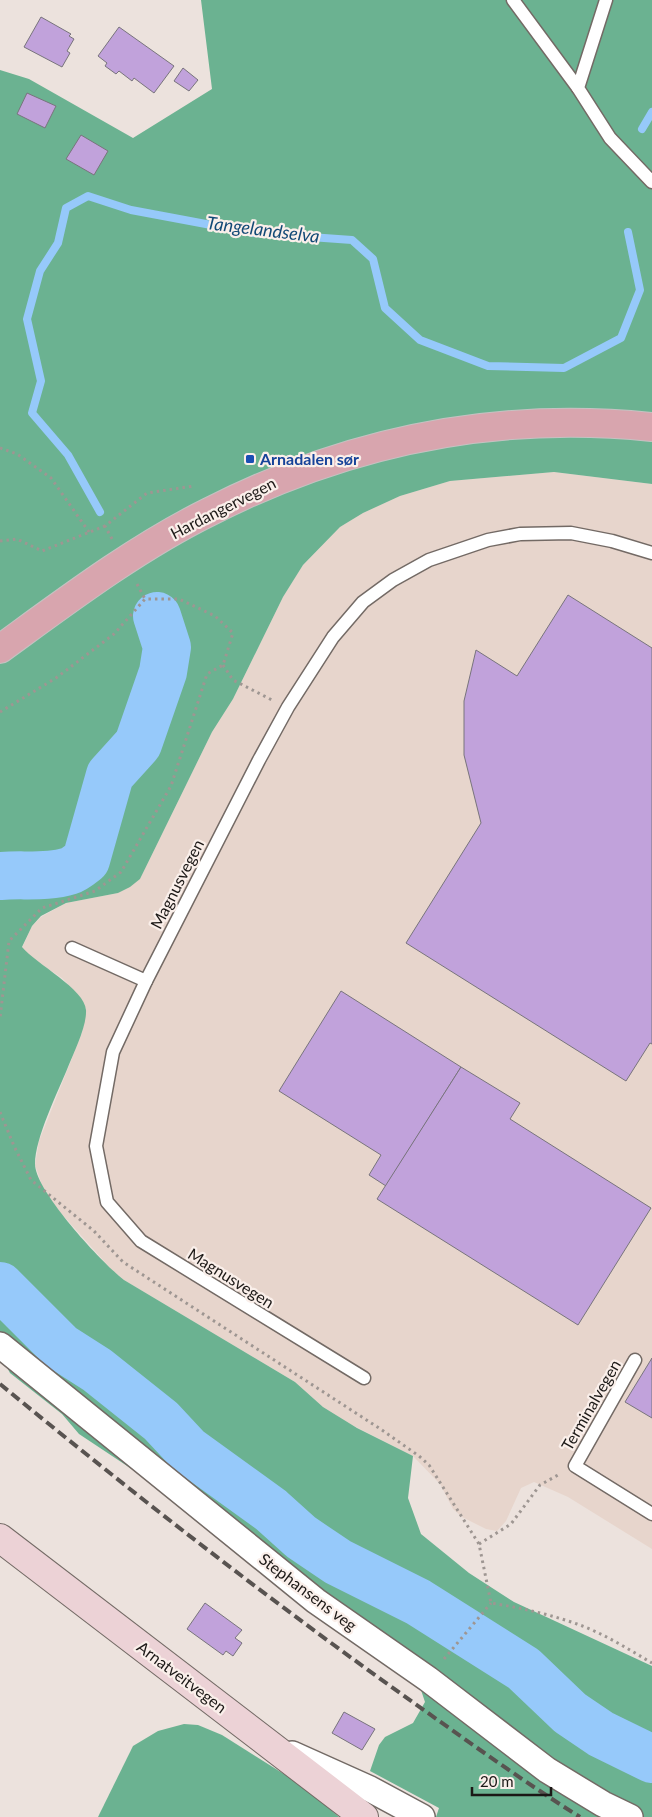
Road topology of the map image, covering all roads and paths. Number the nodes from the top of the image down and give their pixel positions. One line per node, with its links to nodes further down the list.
1 (513, 0): 3 (lane)
2 (606, 0): 3 (lane)
3 (578, 88): 4 (lane)
4 (652, 182)
5 (652, 427): 15 (main road, Hardangervegen)
6 (0, 448): 9 (path)
7 (194, 486): 8 (path)
8 (105, 526): 9 (path); 11 (path)
9 (89, 532): 10 (path)
10 (0, 541)
11 (114, 542)
12 (652, 553): 17 (lane, Magnusvegen)
13 (134, 577): 14 (path)
14 (145, 599): 16 (path); 18 (path)
15 (0, 648)
16 (223, 665): 17 (path); 21 (path)
17 (288, 707): 20 (lane, Magnusvegen)
18 (0, 712)
19 (72, 948): 20 (lane)
20 (146, 981): 25 (lane, Magnusvegen)
21 (0, 1018)
22 (0, 1112): 29 (path)
23 (0, 1346): 36 (street, Stephansens veg)
24 (635, 1360): 26 (lane, Terminalvegen)
25 (364, 1378)
26 (575, 1466): 27 (lane, Terminalvegen); 29 (path)
27 (652, 1514)
28 (0, 1538): 33 (main road, Arnatveitvegen)
29 (479, 1544): 30 (path)
30 (491, 1603): 31 (path); 32 (path)
31 (454, 1648)
32 (652, 1663)
33 (271, 1745): 34 (main road, Arnatveitvegen); 35 (street)
34 (364, 1817)
35 (422, 1817)
36 (630, 1817)

